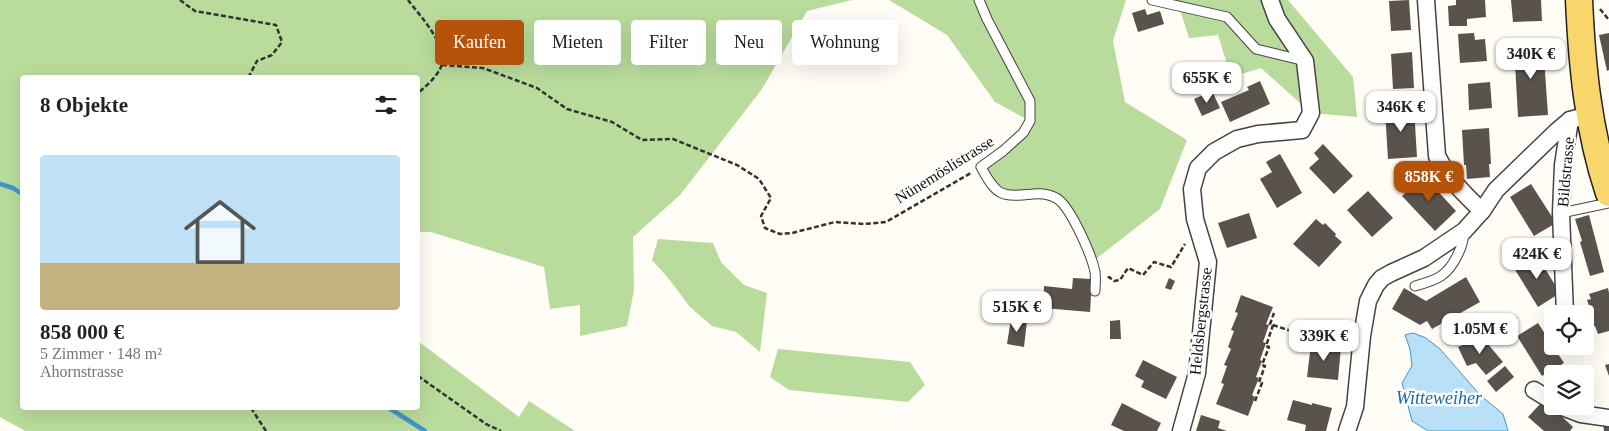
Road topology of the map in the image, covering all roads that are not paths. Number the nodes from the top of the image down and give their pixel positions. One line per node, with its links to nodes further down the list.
1 (980, 0): 14 (lane, Nünemöslistrasse)
2 (1152, 0): 6 (lane)
3 (1270, 0): 6 (street, Heldsbergstrasse)
4 (1426, 0): 10 (street)
5 (1579, 0): 7 (main road)
6 (1305, 61): 20 (street, Heldsbergstrasse)
7 (1580, 117): 8 (main road); 10 (street); 11 (street, Bildstrasse)
8 (1609, 193)
9 (1609, 203): 11 (lane)
10 (1482, 211): 12 (street)
11 (1561, 213): 15 (street, Bildstrasse)
12 (1464, 231): 13 (lane); 21 (street)
13 (1415, 286)
14 (1094, 291)
15 (1565, 305)
16 (1534, 390): 17 (street)
17 (1544, 397)
18 (1588, 415): 19 (street)
19 (1609, 418)
20 (1181, 431)
21 (1347, 431)

